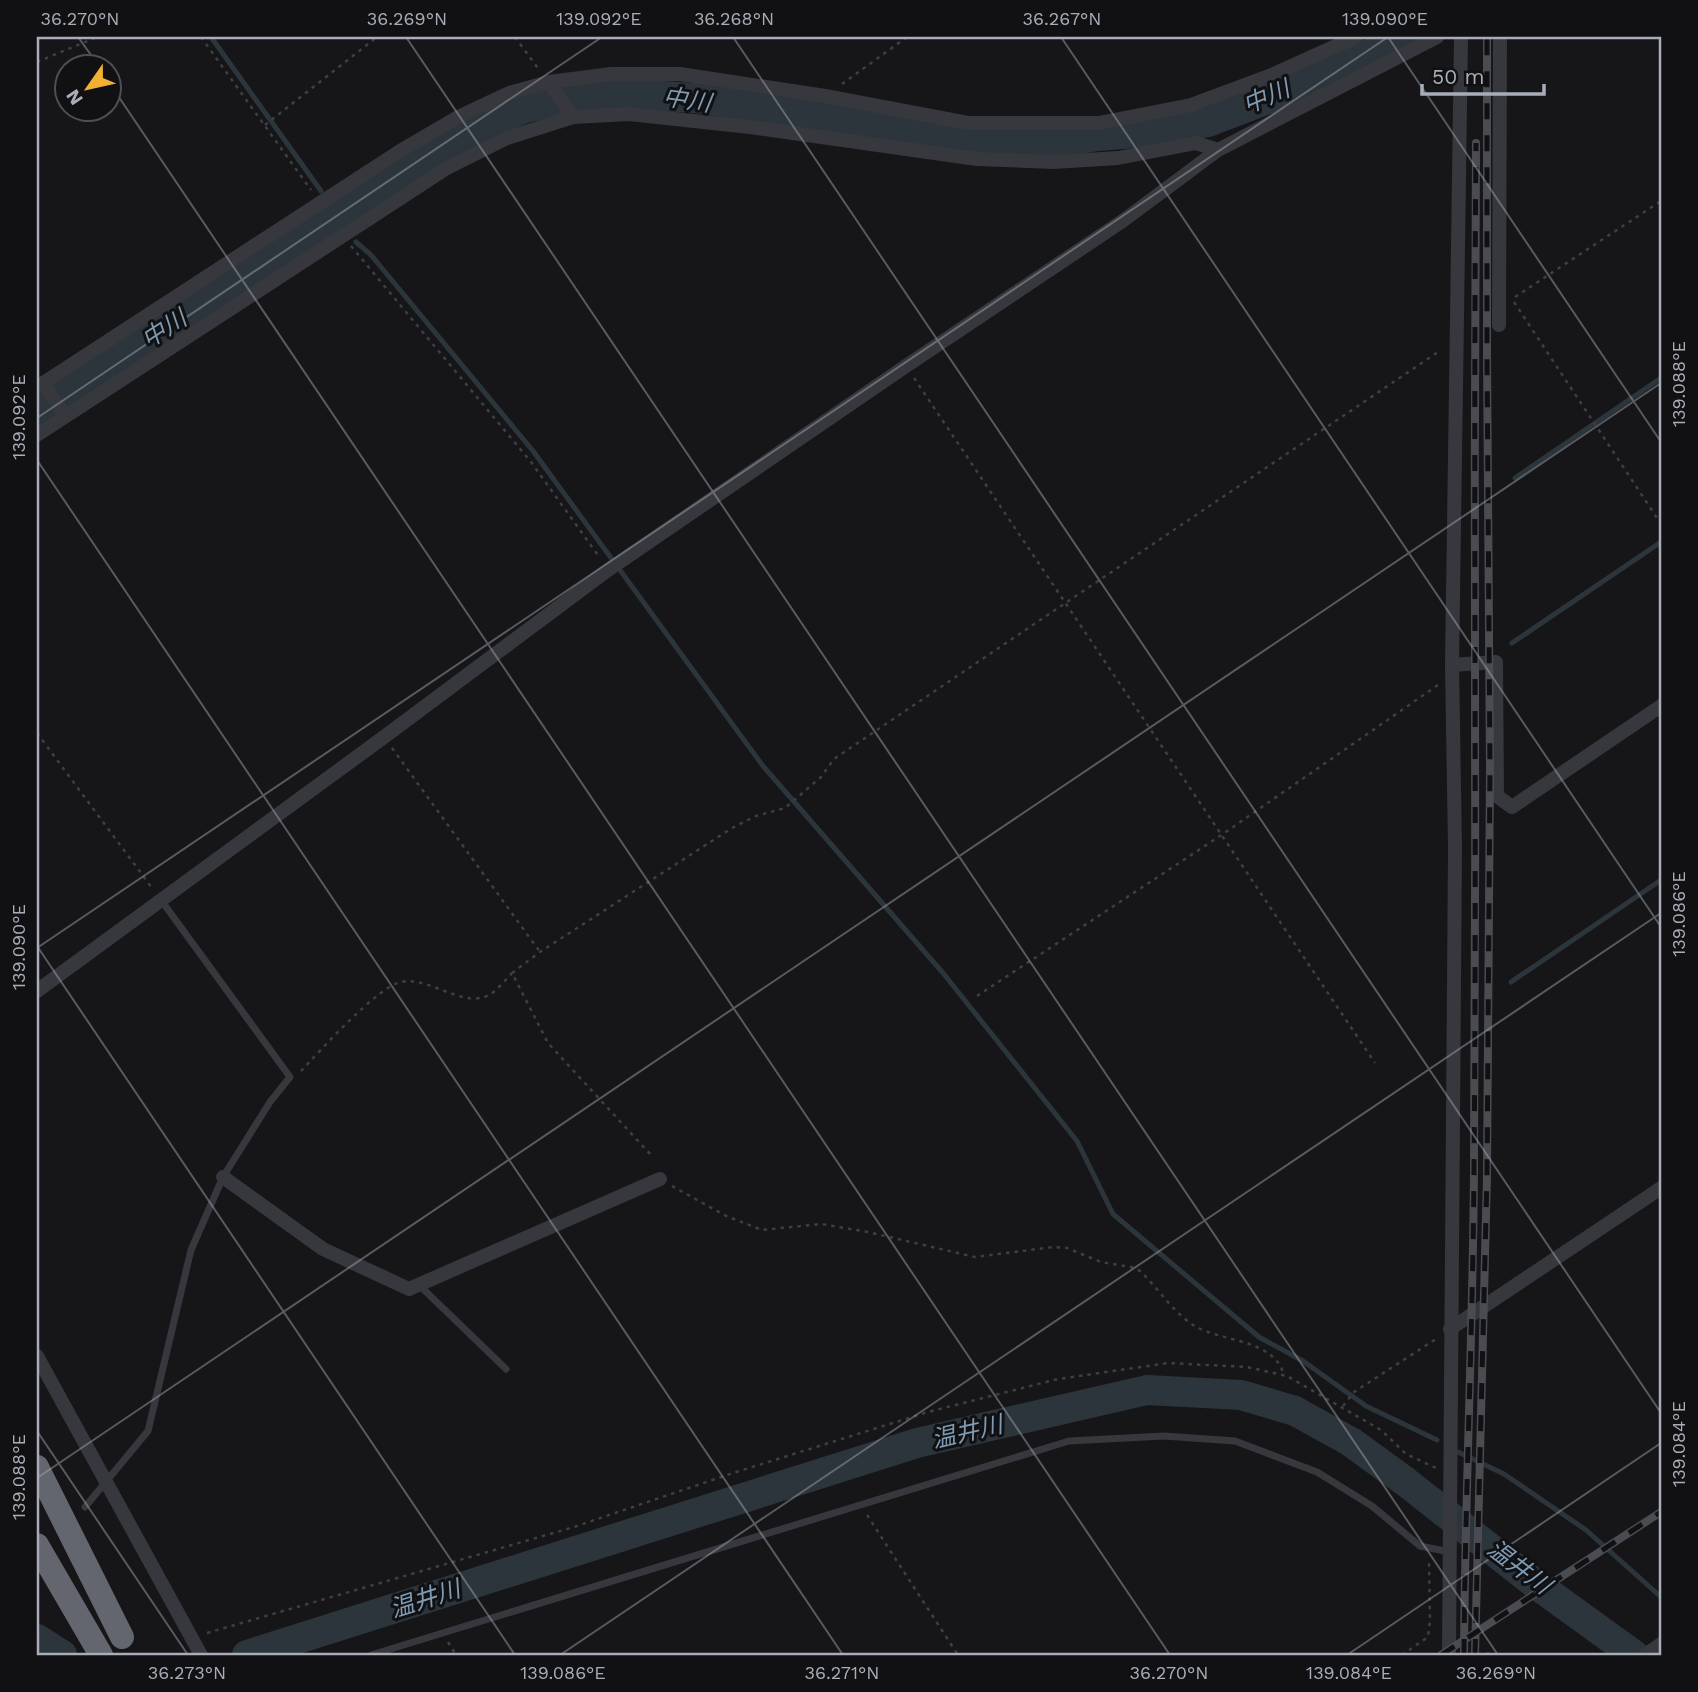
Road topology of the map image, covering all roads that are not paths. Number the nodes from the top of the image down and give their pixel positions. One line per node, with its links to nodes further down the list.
1 (1356, 37): 5 (street)
2 (1437, 37): 7 (street)
3 (1461, 37): 12 (street)
4 (1500, 37): 8 (street)
5 (548, 81): 6 (street); 9 (street)
6 (571, 114): 7 (street); 10 (street)
7 (1218, 150): 14 (street)
8 (1499, 325)
9 (42, 387): 10 (street)
10 (63, 414): 11 (street)
11 (37, 435)
12 (1452, 670): 13 (street); 20 (street)
13 (1661, 706)
14 (161, 900): 15 (street); 16 (lane)
15 (37, 991)
16 (223, 1177): 19 (street); 24 (lane)
17 (660, 1179): 19 (street)
18 (1661, 1188): 20 (street)
19 (419, 1284): 22 (lane)
20 (1450, 1329): 28 (street)
21 (37, 1356): 24 (street)
22 (506, 1369)
23 (37, 1467): 30 (highway)
24 (107, 1483): 26 (lane); 29 (street)
25 (37, 1493): 30 (highway)
26 (85, 1507)
27 (37, 1545): 31 (highway)
28 (1451, 1552): 32 (lane); 33 (street)
29 (195, 1645)
30 (128, 1646)
31 (101, 1655)
32 (371, 1655)
33 (1449, 1655)

